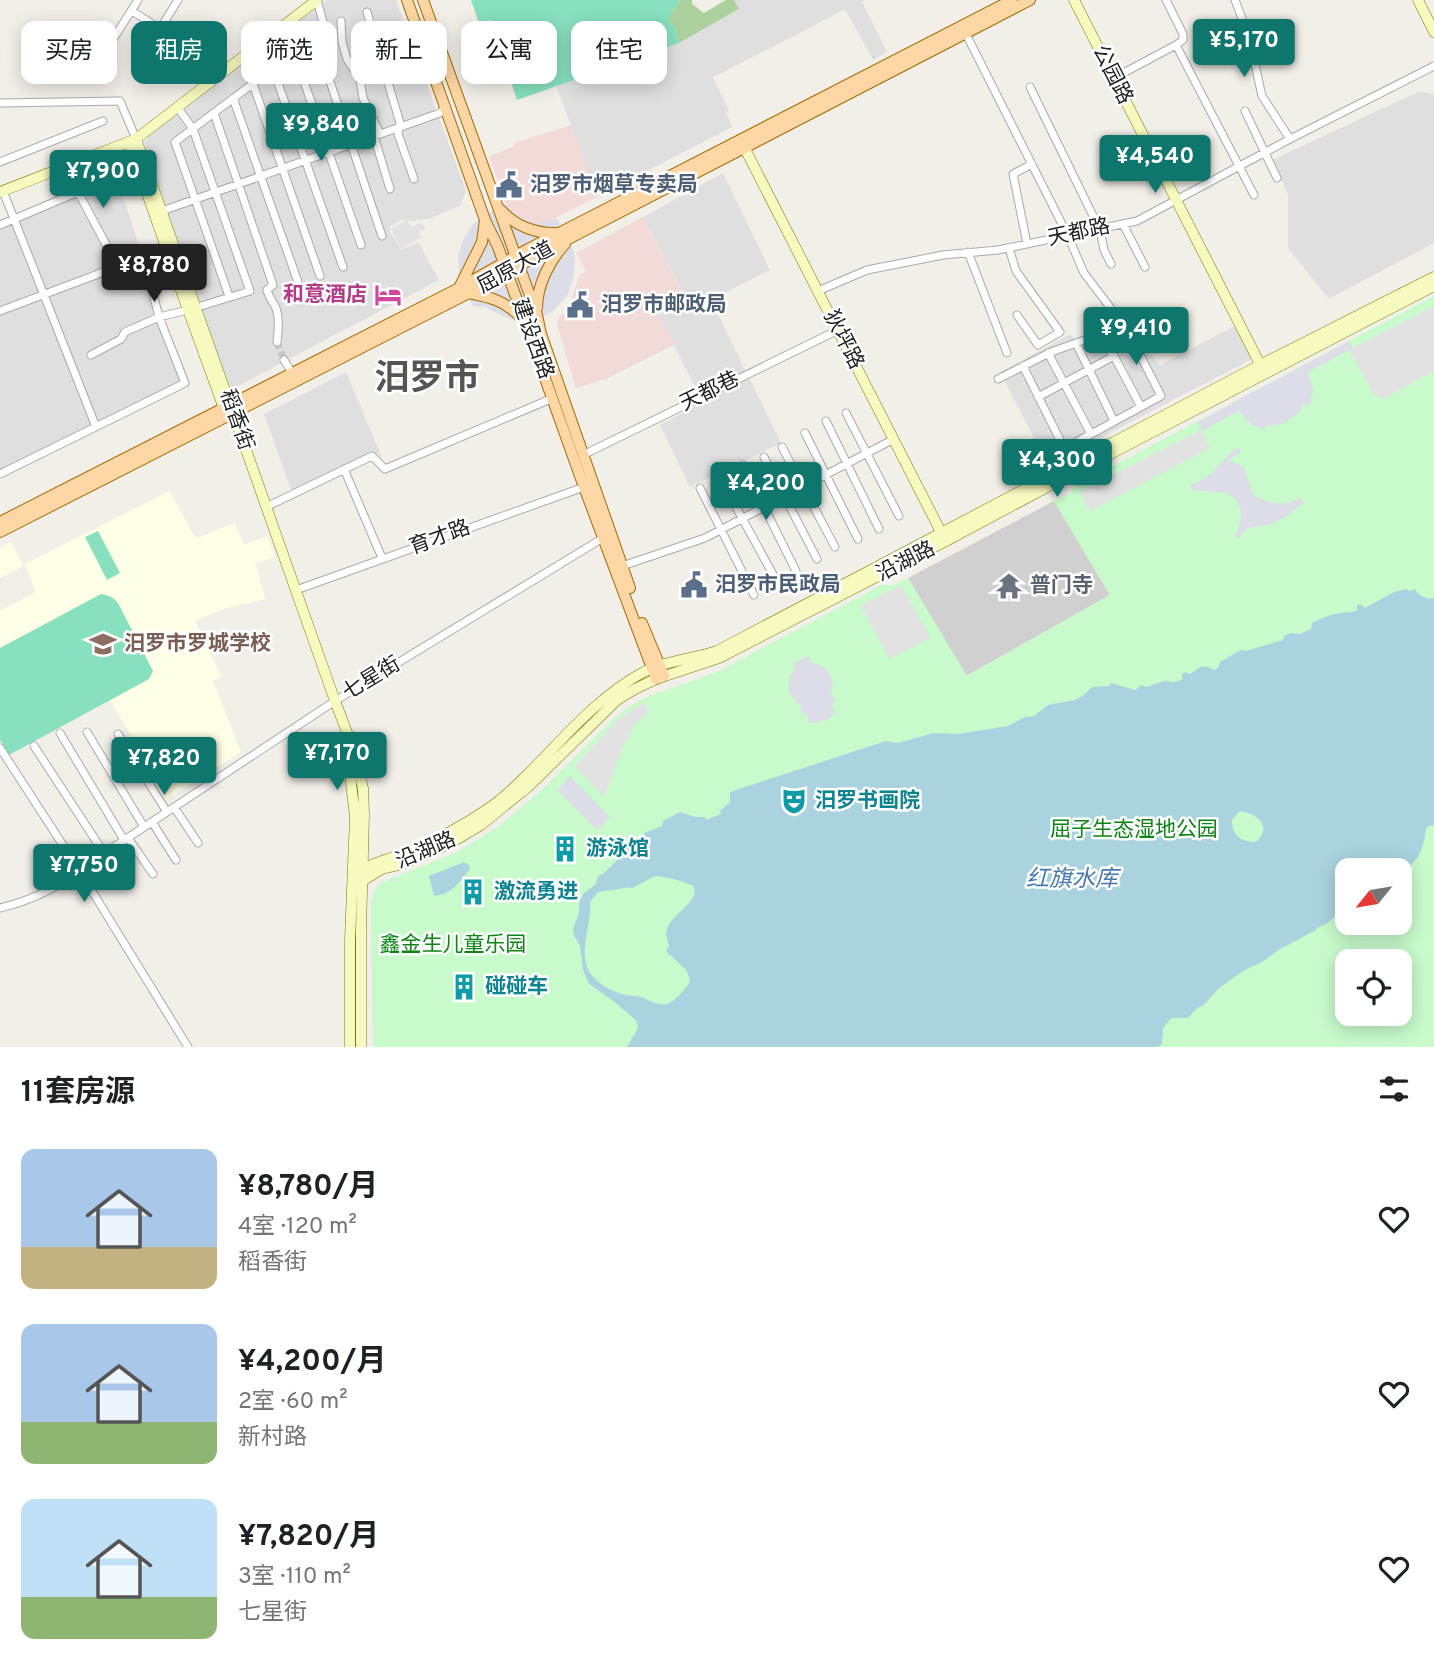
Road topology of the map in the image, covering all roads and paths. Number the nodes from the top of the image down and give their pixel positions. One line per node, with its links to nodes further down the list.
1 (138, 0): 12 (street)
2 (178, 0): 15 (street)
3 (317, 0): 16 (street); 33 (main road)
4 (407, 0): 32 (main road, 建设西路)
5 (423, 0): 63 (main road, 建设西路)
6 (1012, 0): 43 (main road, 屈原大道)
7 (1030, 0): 20 (main road, 屈原大道)
8 (1073, 0): 23 (main road, 公园路)
9 (1166, 0): 21 (street)
10 (1235, 0): 40 (street)
11 (1418, 0): 18 (main road)
12 (132, 10): 14 (street); 19 (street)
13 (367, 12): 37 (street)
14 (148, 21)
15 (165, 21)
16 (323, 21)
17 (341, 21): 39 (street)
18 (1434, 32)
19 (117, 33)
20 (966, 34): 43 (main road, 屈原大道); 49 (street)
21 (1176, 45): 23 (street); 50 (street)
22 (1434, 66): 40 (street, 天都路)
23 (1114, 78): 62 (main road, 公园路)
24 (252, 84): 30 (street)
25 (253, 84): 51 (street)
26 (278, 84): 46 (street)
27 (305, 84): 44 (street)
28 (331, 84): 42 (street)
29 (1030, 87): 69 (street)
30 (233, 98): 35 (street); 52 (street)
31 (0, 103): 41 (street)
32 (446, 106): 37 (street); 66 (main road, 建设西路)
33 (178, 108): 38 (street); 41 (main road)
34 (1245, 111): 45 (street)
35 (214, 113): 38 (street); 55 (street)
36 (103, 121): 47 (street)
37 (400, 127): 39 (street); 54 (street)
38 (193, 129): 59 (street); 61 (street)
39 (377, 135): 42 (street); 56 (street)
40 (1290, 139): 45 (street, 天都路)
41 (133, 141): 48 (main road); 64 (main road, 稻香街); 74 (main road)
42 (351, 144): 44 (street); 71 (street)
43 (742, 144): 70 (main road, 屈原大道); 73 (main road, 屈原大道); 91 (main road, 狄坪路)
44 (328, 152): 46 (street); 76 (street)
45 (1265, 153): 50 (street, 天都路); 53 (street)
46 (305, 160): 51 (street); 83 (street)
47 (0, 162)
48 (68, 164): 57 (main road); 58 (street)
49 (1032, 164): 72 (street); 75 (street)
50 (1240, 167): 60 (street); 62 (street, 天都路)
51 (283, 168): 52 (street); 86 (street)
52 (261, 176): 55 (street); 88 (street)
53 (1277, 178)
54 (414, 179)
55 (239, 184): 59 (street); 102 (street)
56 (390, 189)
57 (1, 191): 65 (street)
58 (78, 192): 65 (street); 82 (street)
59 (216, 192): 61 (street); 93 (street)
60 (1254, 195)
61 (195, 199): 64 (street); 93 (street)
62 (1176, 202): 67 (street, 天都路); 112 (main road, 公园路)
63 (496, 205): 70 (main road); 80 (main road, 建设西路)
64 (162, 211): 74 (main road, 稻香街)
65 (15, 219): 68 (street); 92 (street)
66 (485, 220): 85 (main road, 建设西路); 90 (main road)
67 (1123, 224): 69 (street, 天都路); 84 (street)
68 (0, 225)
69 (1100, 230): 72 (street, 天都路); 81 (street)
70 (561, 233): 80 (main road, 屈原大道)
71 (382, 236)
72 (1068, 236): 75 (street, 天都路); 100 (street)
73 (572, 237): 80 (main road, 屈原大道); 96 (main road)
74 (169, 244): 79 (street); 94 (main road, 稻香街)
75 (1027, 244): 77 (street, 天都路)
76 (361, 245)
77 (1009, 248): 78 (street, 天都路); 97 (street)
78 (968, 253): 91 (street, 天都路); 105 (street)
79 (143, 254): 82 (street); 98 (street)
80 (517, 261): 85 (main road, 屈原大道); 96 (main road, 建设西路)
81 (1111, 264)
82 (117, 265): 92 (street)
83 (343, 267)
84 (1145, 267)
85 (506, 268): 90 (main road, 屈原大道); 99 (main road, 建设西路)
86 (320, 276)
87 (1434, 276): 112 (main road, 沿湖路)
88 (298, 282)
89 (1434, 286): 112 (main road, 沿湖路)
90 (464, 291): 99 (main road); 113 (main road, 屈原大道); 119 (main road, 屈原大道)
91 (818, 291): 101 (main road, 狄坪路)
92 (44, 295): 95 (street); 123 (street)
93 (229, 296): 94 (street)
94 (192, 309): 98 (street); 119 (main road, 稻香街)
95 (0, 311)
96 (537, 314): 130 (main road, 建设西路)
97 (1017, 315)
98 (159, 317): 107 (street); 123 (street)
99 (524, 320): 117 (main road, 建设西路)
100 (1122, 323)
101 (838, 330): 126 (main road, 狄坪路); 130 (street, 天都巷)
102 (276, 342)
103 (1076, 343): 104 (street); 106 (street); 111 (street)
104 (1105, 345): 108 (street); 118 (street)
105 (1007, 353)
106 (1048, 353): 110 (street); 115 (street)
107 (92, 355)
108 (1114, 356): 111 (street); 118 (street)
109 (284, 360): 113 (street)
110 (1023, 366): 114 (street); 116 (street)
111 (1089, 369): 115 (street); 122 (street)
112 (1262, 370): 134 (main road, 沿湖路); 152 (main road, 沿湖路)
113 (292, 373): 119 (main road, 屈原大道)
114 (998, 379)
115 (1064, 383): 116 (street); 125 (street)
116 (1038, 397): 128 (street)
117 (553, 398): 136 (street); 140 (main road, 建设西路)
118 (1141, 407): 122 (street)
119 (229, 411): 144 (main road, 稻香街); 148 (main road, 屈原大道); 151 (main road, 屈原大道); 165 (main road)
120 (846, 413): 129 (street)
121 (825, 421): 133 (street)
122 (1114, 421): 125 (street)
123 (96, 427): 137 (street)
124 (805, 433): 138 (street)
125 (1091, 434): 128 (street)
126 (894, 439): 129 (street); 152 (main road, 狄坪路)
127 (782, 447): 141 (street)
128 (1064, 449): 132 (street); 134 (street)
129 (866, 453): 133 (street); 146 (street)
130 (583, 455): 158 (main road, 建设西路)
131 (764, 457): 143 (street)
132 (1049, 457)
133 (846, 464): 138 (street); 150 (street)
134 (1072, 464): 152 (main road, 沿湖路)
135 (743, 465): 145 (street)
136 (344, 469): 144 (street); 156 (street)
137 (0, 474)
138 (825, 475): 141 (street); 154 (street)
139 (719, 476): 147 (street)
140 (584, 486): 153 (main road, 建设西路); 156 (street, 育才路)
141 (803, 486): 143 (street); 155 (street)
142 (700, 488): 149 (street)
143 (784, 496): 145 (street); 157 (street)
144 (266, 507): 161 (main road, 稻香街)
145 (764, 507): 147 (street); 159 (street)
146 (899, 516)
147 (743, 518): 149 (street); 160 (street)
148 (0, 522)
149 (721, 529): 158 (street); 162 (street)
150 (879, 529)
151 (0, 532)
152 (943, 537): 163 (main road, 沿湖路)
153 (603, 538): 163 (main road, 建设西路); 165 (street, 七星街)
154 (858, 539)
155 (835, 547)
156 (382, 558): 161 (street, 育才路)
157 (817, 559)
158 (622, 566): 163 (main road, 建设西路)
159 (796, 571)
160 (776, 580)
161 (296, 590): 165 (main road, 稻香街)
162 (754, 595)
163 (658, 672): 164 (main road, 沿湖路)
164 (615, 695): 180 (main road, 沿湖路); 184 (main road, 沿湖路)
165 (333, 703): 171 (street, 七星街); 176 (main road, 沿湖路); 184 (main road)
166 (87, 732): 174 (street)
167 (60, 733): 175 (street)
168 (118, 734): 172 (street)
169 (34, 746): 178 (street)
170 (0, 748): 182 (street)
171 (174, 807): 172 (street, 七星街); 177 (street)
172 (167, 812): 173 (street, 七星街)
173 (152, 822): 174 (street, 七星街); 179 (street)
174 (144, 827): 175 (street, 七星街)
175 (126, 839): 178 (street, 七星街); 183 (street)
176 (364, 842): 180 (main road, 沿湖路); 181 (main road, 沿湖路)
177 (198, 843)
178 (104, 853): 182 (street, 七星街); 185 (street)
179 (176, 860)
180 (378, 861): 181 (main road, 沿湖路)
181 (363, 869): 184 (main road, 沿湖路)
182 (79, 870): 186 (street, 七星街); 187 (street)
183 (153, 874)
184 (357, 879): 188 (main road); 189 (main road)
185 (121, 884)
186 (0, 908)
187 (188, 1047)
188 (350, 1047)
189 (362, 1047)

